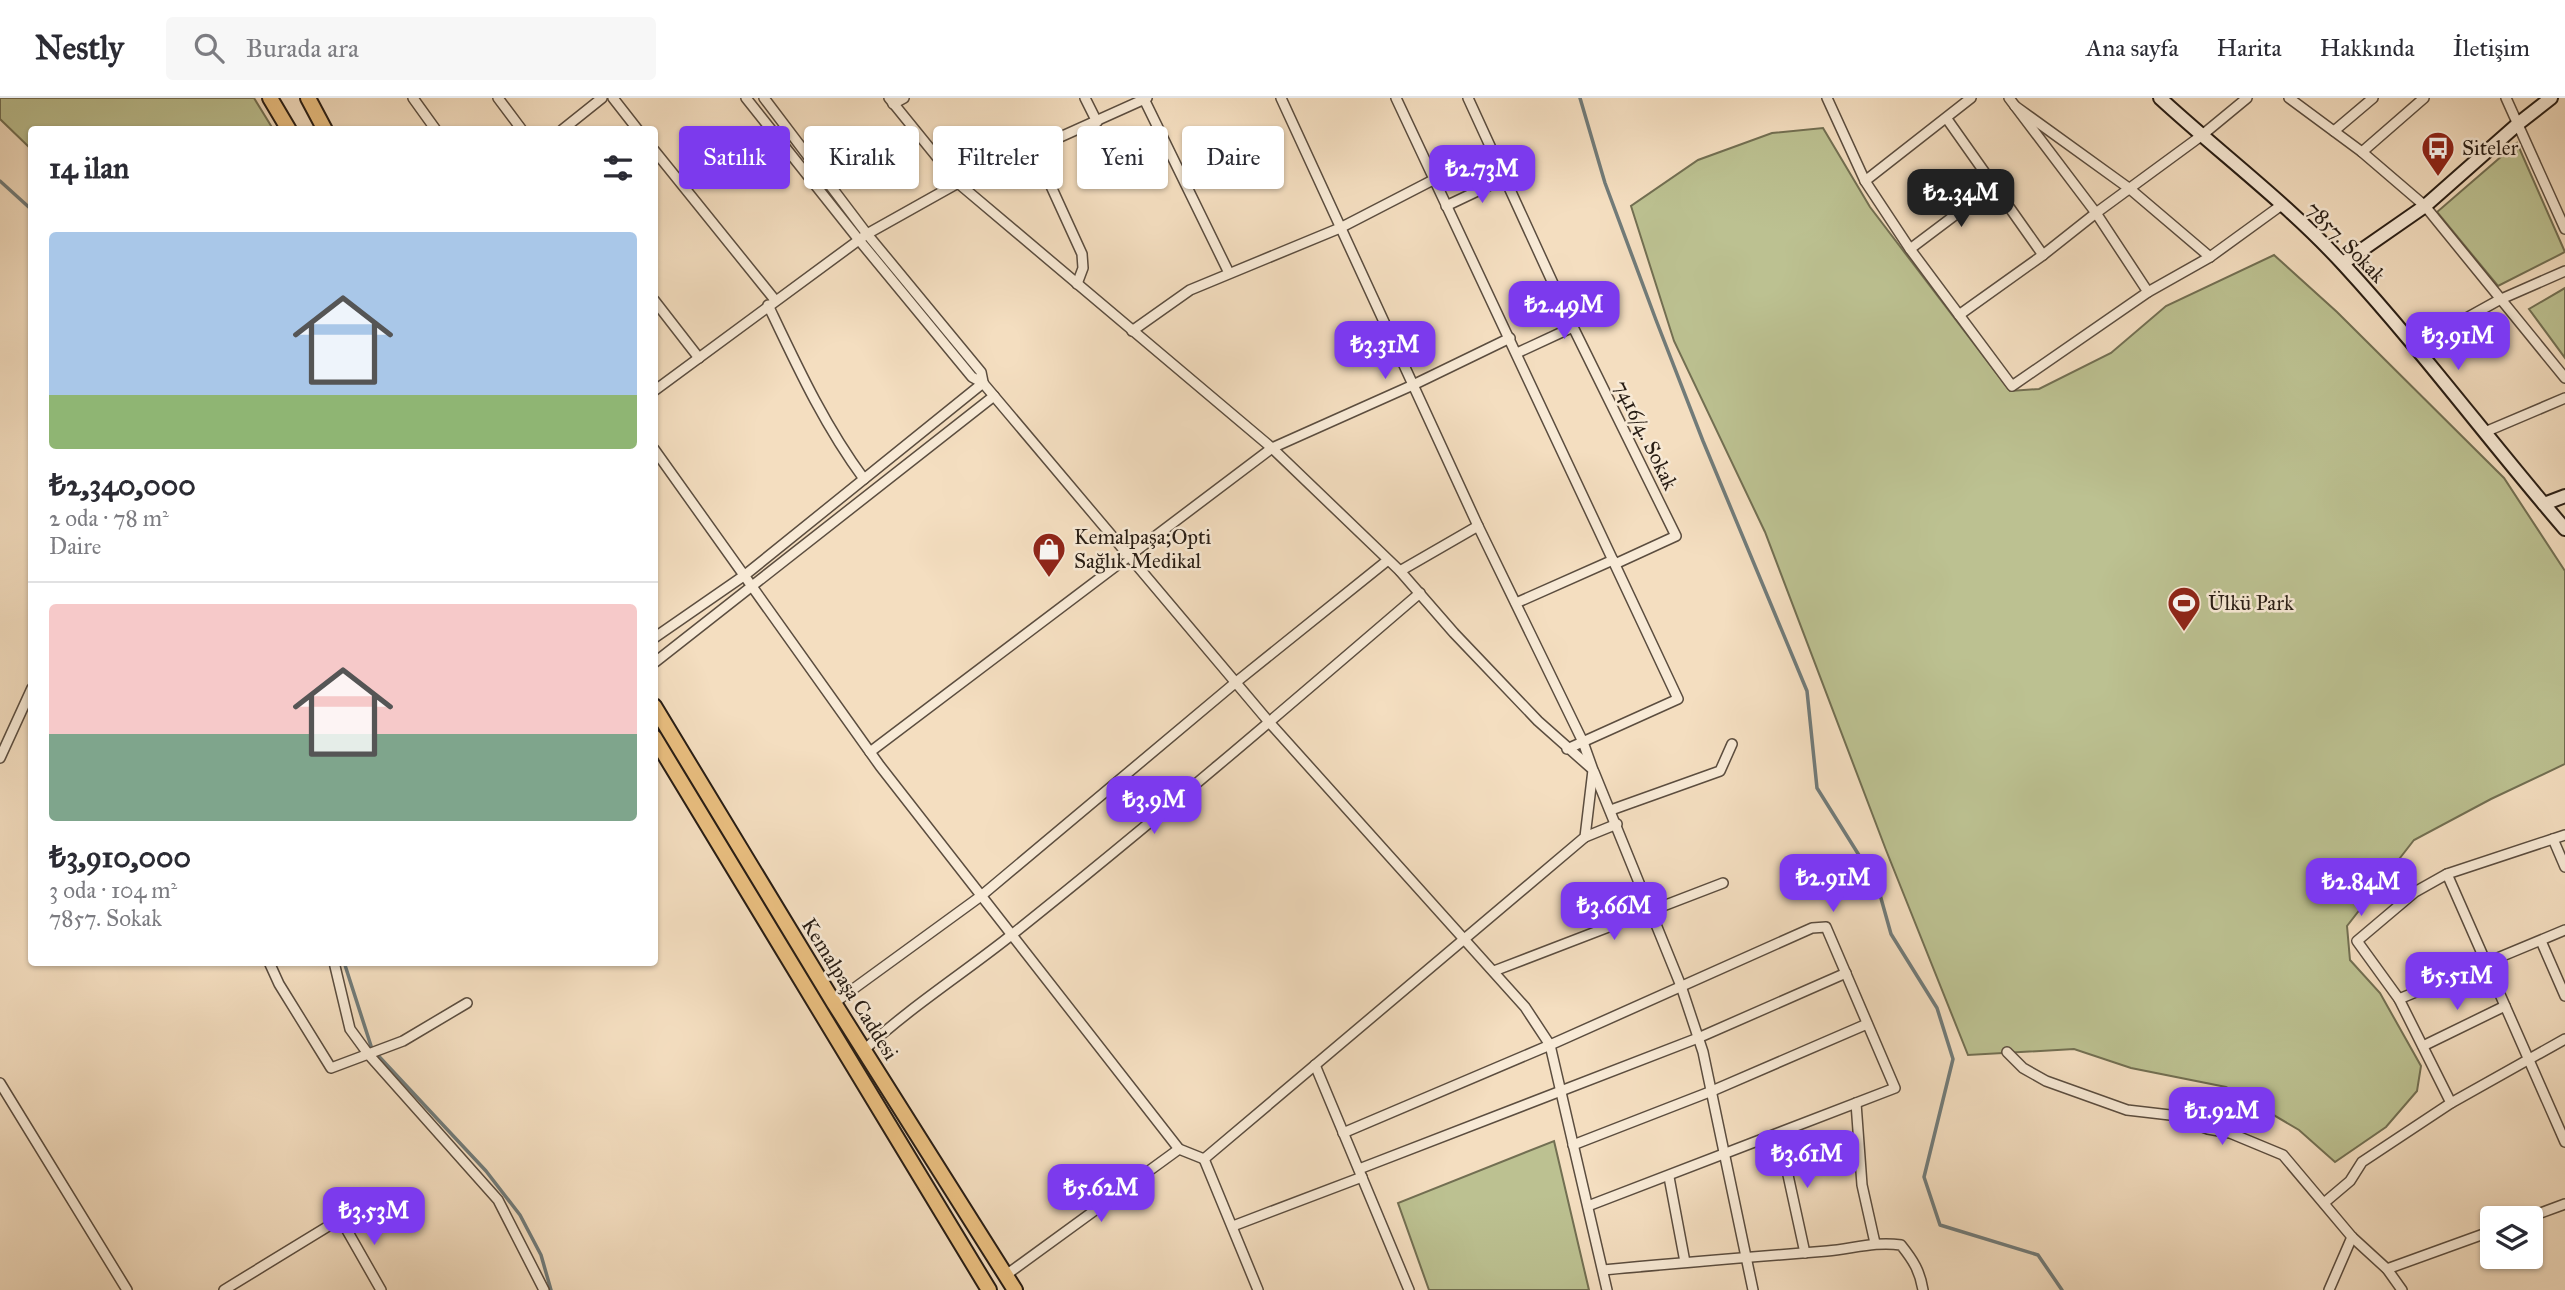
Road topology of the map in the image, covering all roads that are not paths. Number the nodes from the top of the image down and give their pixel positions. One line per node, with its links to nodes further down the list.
1 (270, 98): 29 (main road)
2 (308, 98): 30 (main road)
3 (413, 98): 31 (street)
4 (498, 98): 32 (street)
5 (602, 98): 33 (street)
6 (613, 98): 34 (street)
7 (746, 98): 55 (street)
8 (764, 98): 55 (street)
9 (904, 98): 24 (street)
10 (1085, 98): 27 (street)
11 (1281, 98): 53 (street)
12 (1396, 98): 42 (street)
13 (1468, 98): 41 (street, 7416/4. Sokak)
14 (1827, 98): 43 (street)
15 (1970, 98): 26 (street)
16 (2160, 98): 36 (street, 7857. Sokak)
17 (2247, 98): 36 (street)
18 (2290, 98): 35 (street)
19 (2373, 98): 35 (street)
20 (2424, 98): 39 (street)
21 (2507, 98): 28 (street)
22 (2551, 98): 28 (street)
23 (1145, 99): 27 (street); 61 (street)
24 (891, 101): 38 (street)
25 (2012, 102): 48 (street); 52 (street)
26 (1947, 119): 43 (street); 44 (street)
27 (1097, 122): 37 (street)
28 (2519, 123): 51 (street); 54 (street)
29 (287, 126)
30 (323, 126)
31 (433, 126)
32 (519, 126)
33 (567, 126)
34 (635, 126)
35 (2334, 131): 39 (street)
36 (2201, 136): 48 (street); 49 (street, 7857. Sokak)
37 (1063, 137)
38 (933, 152)
39 (2362, 152): 51 (street)
40 (658, 155): 65 (street)
41 (1505, 178): 50 (street); 68 (street, 7416/4. Sokak)
42 (1433, 180): 50 (street); 53 (street)
43 (1865, 181): 56 (street)
44 (1995, 185): 56 (street); 57 (street)
45 (947, 189): 55 (street)
46 (965, 189): 62 (street)
47 (1052, 189): 62 (street)
48 (2130, 189): 52 (street); 58 (street)
49 (2283, 204): 58 (street); 59 (street, 7857. Sokak)
50 (1446, 206): 70 (street)
51 (2426, 206): 59 (street); 64 (street)
52 (2096, 213): 57 (street); 63 (street)
53 (1340, 228): 61 (street); 76 (street)
54 (2565, 229)
55 (863, 237): 65 (street); 75 (street)
56 (1910, 249): 67 (street)
57 (2043, 255): 67 (street)
58 (2210, 257): 63 (street)
59 (2343, 263): 71 (street, 7857. Sokak)
60 (2565, 271): 64 (street)
61 (1229, 274): 69 (street)
62 (1077, 284): 69 (street)
63 (2148, 292): 67 (street)
64 (2499, 300): 71 (street); 74 (street)
65 (771, 303): 73 (street); 83 (street)
66 (658, 305): 73 (street)
67 (1959, 315)
68 (1573, 327): 72 (street); 90 (street, 7416/4. Sokak)
69 (1132, 331): 81 (street)
70 (1510, 338): 72 (street); 76 (street)
71 (2416, 346): 80 (street, 7857. Sokak)
72 (1517, 353): 90 (street)
73 (699, 358): 77 (street)
74 (2565, 378)
75 (983, 383): 78 (street); 83 (street)
76 (1413, 385): 81 (street); 86 (street)
77 (658, 388)
78 (994, 396): 88 (street); 93 (street)
79 (2565, 398): 80 (street)
80 (2485, 432): 85 (street, 7857. Sokak)
81 (1272, 448): 88 (street); 89 (street)
82 (658, 455): 92 (street)
83 (864, 480): 92 (street)
84 (2565, 496): 85 (street)
85 (2543, 504): 87 (street, 7857. Sokak)
86 (1478, 526): 91 (street); 95 (street)
87 (2565, 529)
88 (1127, 555): 98 (street); 106 (street)
89 (1388, 560): 91 (street); 98 (street)
90 (1614, 562): 95 (street); 102 (street)
91 (1400, 571): 94 (street)
92 (745, 575): 93 (street); 96 (street)
93 (752, 586): 97 (street); 106 (street)
94 (1420, 593): 101 (street); 105 (street)
95 (1516, 603): 102 (street)
96 (658, 635)
97 (658, 660)
98 (1236, 683): 101 (street); 117 (street)
99 (28, 697): 107 (street)
100 (658, 713): 132 (main road, Kemalpaşa Caddesi)
101 (1269, 722): 120 (street); 121 (street)
102 (1583, 742): 105 (street); 108 (street)
103 (658, 744): 178 (main road, Kemalpaşa Caddesi)
104 (1732, 744): 109 (street)
105 (1567, 749): 108 (street)
106 (870, 752): 117 (street)
107 (0, 758)
108 (1593, 769): 109 (street); 112 (street)
109 (1611, 810): 110 (street)
110 (1616, 824): 112 (street); 118 (street)
111 (2565, 835): 113 (street)
112 (1585, 837): 121 (street)
113 (2553, 839): 114 (street); 115 (street)
114 (2565, 867)
115 (2447, 874): 123 (street); 130 (street)
116 (1723, 883): 118 (street)
117 (981, 896): 120 (street); 132 (street)
118 (1651, 912): 126 (street); 128 (street)
119 (2565, 930): 122 (street)
120 (1012, 935): 139 (street); 153 (street)
121 (1465, 940): 126 (street); 143 (street)
122 (2541, 941): 123 (street); 129 (street)
123 (2486, 963): 130 (street); 133 (street)
124 (271, 966): 141 (street)
125 (335, 966): 141 (street)
126 (1494, 971): 137 (street)
127 (1846, 974): 128 (street); 134 (street); 135 (street)
128 (1681, 986): 135 (street); 137 (street)
129 (2565, 996)
130 (2399, 999): 138 (street)
131 (467, 1003): 141 (street)
132 (834, 1003): 139 (main road, Kemalpaşa Caddesi)
133 (2505, 1006): 138 (street); 142 (street)
134 (1867, 1024): 145 (street); 148 (street)
135 (1698, 1038): 145 (street); 146 (street)
136 (2565, 1039): 142 (street)
137 (1550, 1045): 146 (street); 149 (street)
138 (2423, 1046): 147 (street)
139 (863, 1051): 173 (main road, Kemalpaşa Caddesi)
140 (2007, 1052): 159 (street)
141 (374, 1053): 177 (street)
142 (2528, 1059): 147 (street); 151 (street)
143 (1315, 1065): 149 (street); 155 (street)
144 (0, 1083): 174 (street)
145 (1712, 1091): 152 (street); 154 (street)
146 (1561, 1092): 152 (street); 156 (street)
147 (2451, 1102): 159 (street)
148 (1856, 1103): 150 (street); 167 (street)
149 (1343, 1133): 156 (street)
150 (1779, 1134): 154 (street); 168 (street)
151 (2565, 1142)
152 (1573, 1146): 161 (street)
153 (1178, 1149): 155 (street); 173 (street)
154 (1725, 1155): 157 (street); 169 (street)
155 (1204, 1158): 164 (street)
156 (1360, 1173): 164 (street); 181 (street)
157 (1669, 1177): 161 (street); 170 (street)
158 (376, 1197): 163 (street)
159 (2324, 1203): 166 (street)
160 (2565, 1204): 162 (street)
161 (1588, 1206): 172 (street)
162 (2543, 1212)
163 (340, 1218): 175 (street); 176 (street)
164 (1233, 1226): 180 (street)
165 (2480, 1235): 171 (street)
166 (2352, 1237): 171 (street); 185 (street)
167 (1875, 1243): 168 (street); 184 (street)
168 (1805, 1253): 169 (street)
169 (1745, 1256): 170 (street); 183 (street)
170 (1685, 1262): 172 (street)
171 (2388, 1269): 186 (street)
172 (1603, 1270): 182 (street)
173 (1006, 1275): 179 (main road, Kemalpaşa Caddesi)
174 (127, 1290)
175 (224, 1290)
176 (382, 1290)
177 (544, 1290)
178 (989, 1290)
179 (1015, 1290)
180 (1258, 1290)
181 (1409, 1290)
182 (1608, 1290)
183 (1753, 1290)
184 (1923, 1290)
185 (2329, 1290)
186 (2402, 1290)

